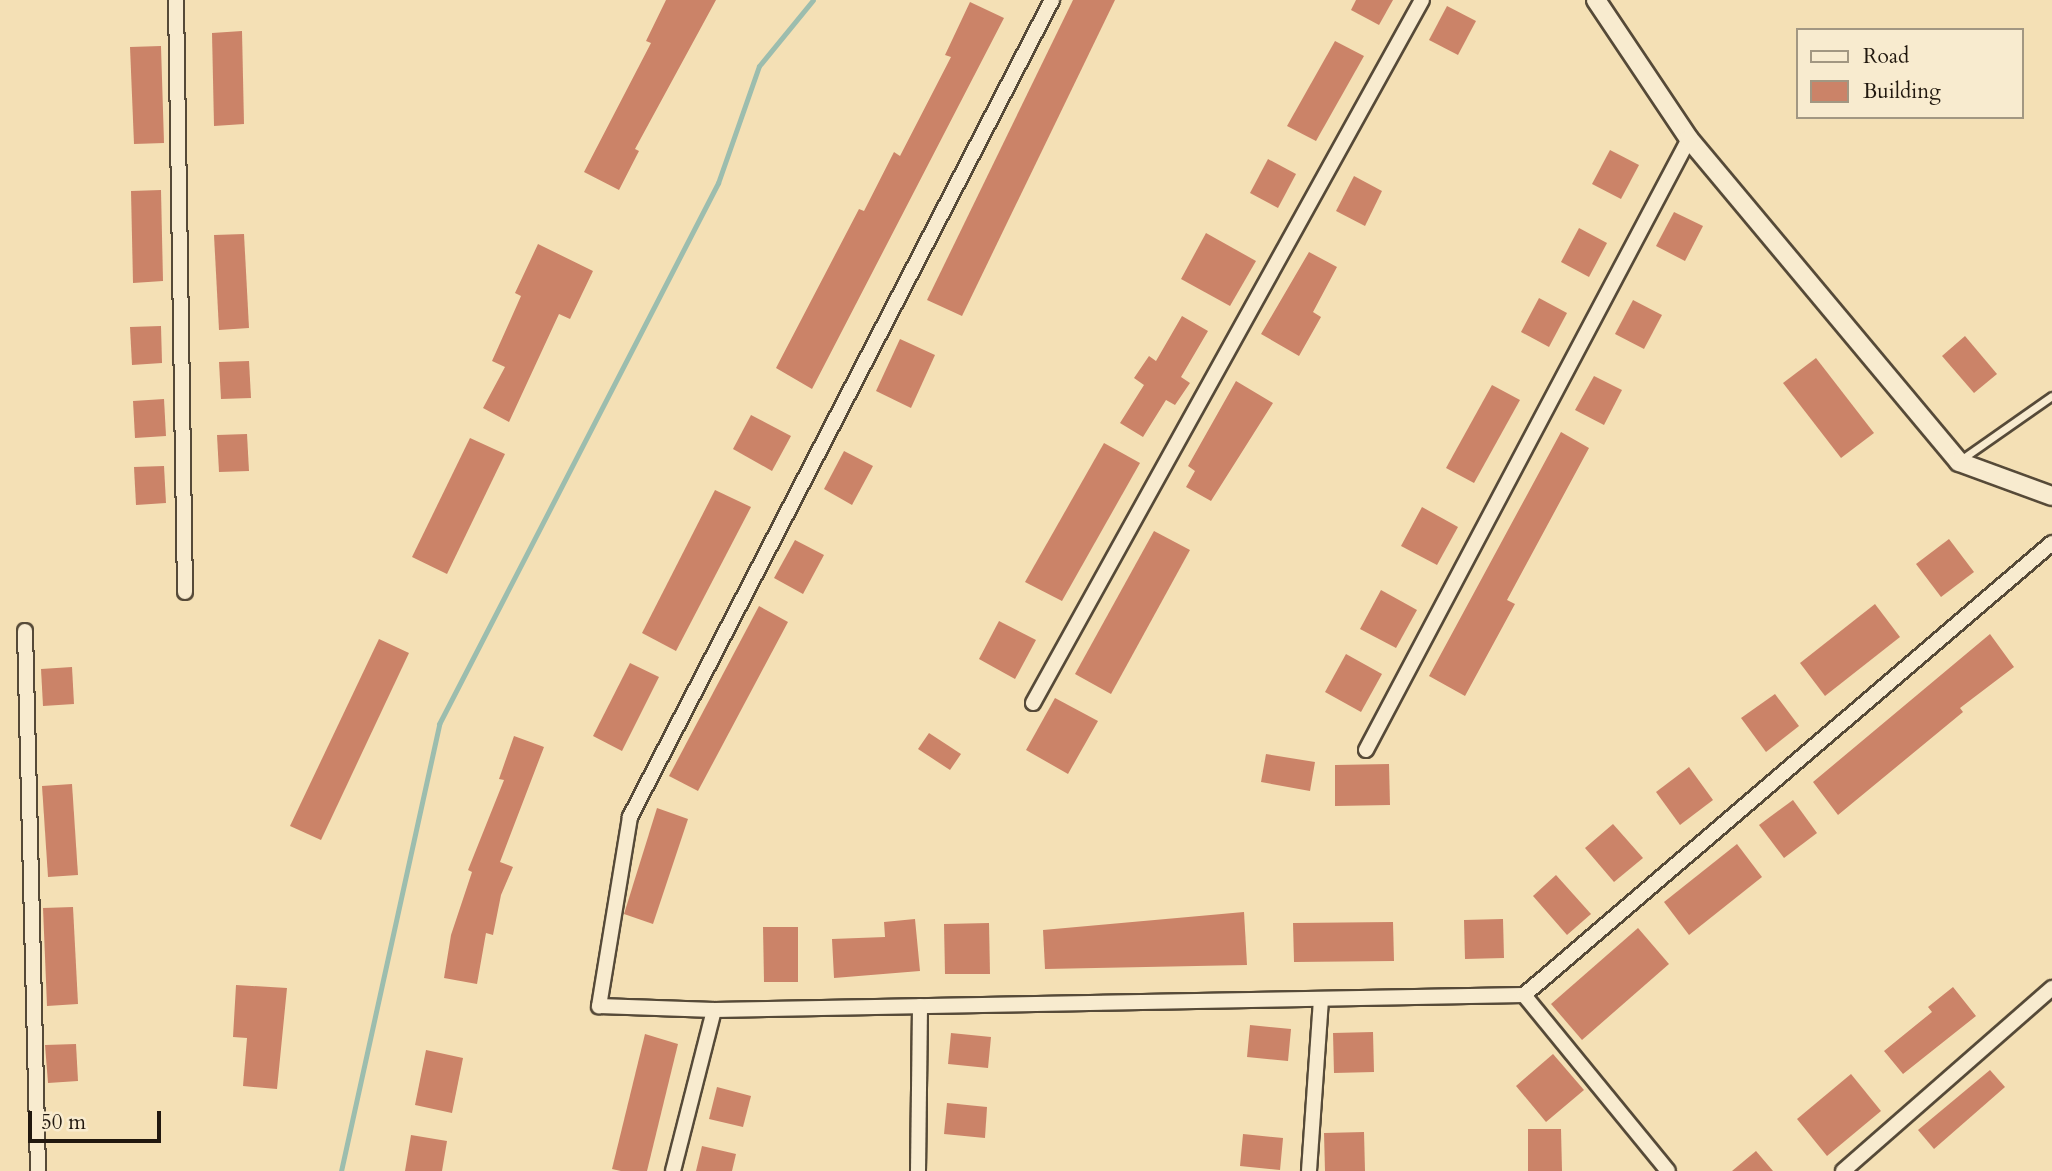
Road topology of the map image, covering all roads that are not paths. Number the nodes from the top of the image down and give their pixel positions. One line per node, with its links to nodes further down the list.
1 (176, 0): 10 (street)
2 (1052, 0): 18 (street)
3 (1422, 0): 12 (street)
4 (1596, 0): 5 (street)
5 (1689, 139): 7 (street); 13 (street)
6 (2052, 396): 7 (lane)
7 (1959, 462): 8 (street)
8 (2052, 496)
9 (2052, 543): 15 (street)
10 (185, 592)
11 (25, 631): 19 (street)
12 (1033, 703)
13 (1366, 750)
14 (2052, 988): 24 (street)
15 (1524, 995): 16 (street); 23 (street)
16 (1321, 999): 17 (street); 22 (street)
17 (920, 1006): 18 (street); 21 (street)
18 (715, 1010): 20 (street)
19 (38, 1171)
20 (673, 1171)
21 (918, 1171)
22 (1309, 1171)
23 (1668, 1171)
24 (1843, 1171)

